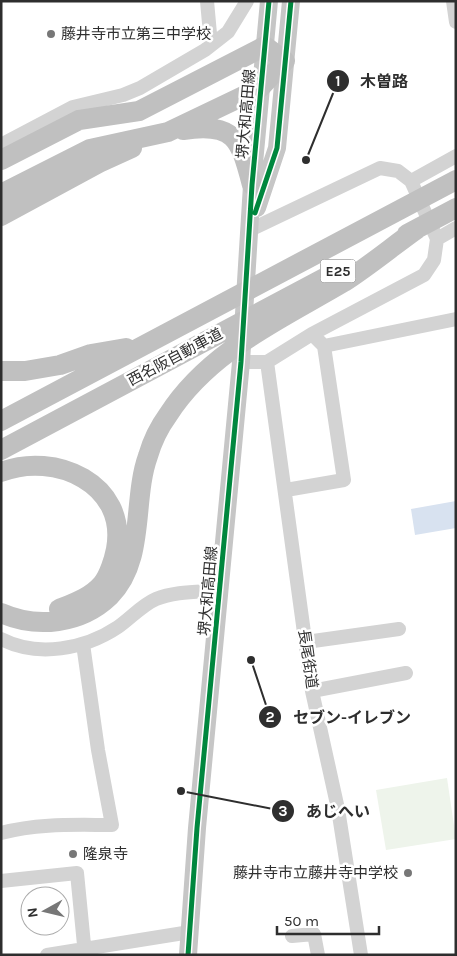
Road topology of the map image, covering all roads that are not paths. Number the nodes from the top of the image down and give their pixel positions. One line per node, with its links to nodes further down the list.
1 (207, 1): 7 (street)
2 (247, 1): 7 (street)
3 (269, 1): 8 (main road, 堺大和高田線)
4 (291, 1): 9 (main road, 堺大和高田線)
5 (453, 1): 6 (street)
6 (456, 22)
7 (211, 45): 13 (street)
8 (265, 46): 9 (highway); 10 (main road, 堺大和高田線); 11 (highway)
9 (285, 61): 10 (highway); 25 (main road, 堺大和高田線)
10 (260, 88): 12 (highway); 19 (main road, 堺大和高田線)
11 (110, 114): 15 (highway); 16 (highway)
12 (168, 132): 19 (highway); 20 (highway); 22 (highway)
13 (1, 144)
14 (456, 156): 18 (street)
15 (1, 160)
16 (1, 175)
17 (456, 180): 29 (highway, 西名阪自動車道 / E25)
18 (411, 181): 25 (street); 26 (street)
19 (252, 185): 25 (main road, 堺大和高田線)
20 (1, 194)
21 (456, 208): 24 (highway, 西名阪自動車道 / E25)
22 (1, 216)
23 (456, 228): 26 (street)
24 (417, 229): 35 (highway, 西名阪自動車道 / E25); 40 (highway)
25 (250, 230): 31 (main road, 堺大和高田線)
26 (436, 239): 28 (street)
27 (456, 319): 30 (street)
28 (312, 334): 30 (street); 32 (street)
29 (143, 346): 33 (highway); 34 (highway, 西名阪自動車道 / E25)
30 (324, 346): 37 (street)
31 (241, 362): 32 (street); 38 (main road, 堺大和高田線)
32 (267, 362): 37 (street, 長尾街道)
33 (1, 370)
34 (1, 421)
35 (1, 450)
36 (1, 472): 39 (highway)
37 (286, 490): 43 (street, 長尾街道)
38 (221, 590): 44 (street); 49 (main road, 堺大和高田線)
39 (1, 600)
40 (1, 613)
41 (399, 629): 43 (street)
42 (1, 639): 44 (street)
43 (306, 642): 46 (street, 長尾街道)
44 (83, 644): 47 (street)
45 (406, 673): 46 (street)
46 (312, 691): 55 (street, 長尾街道)
47 (1, 833)
48 (1, 881): 51 (street)
49 (190, 932): 51 (street); 53 (main road, 堺大和高田線)
50 (292, 936): 54 (street)
51 (85, 952): 52 (street)
52 (47, 955)
53 (188, 955)
54 (318, 955)
55 (361, 955)

